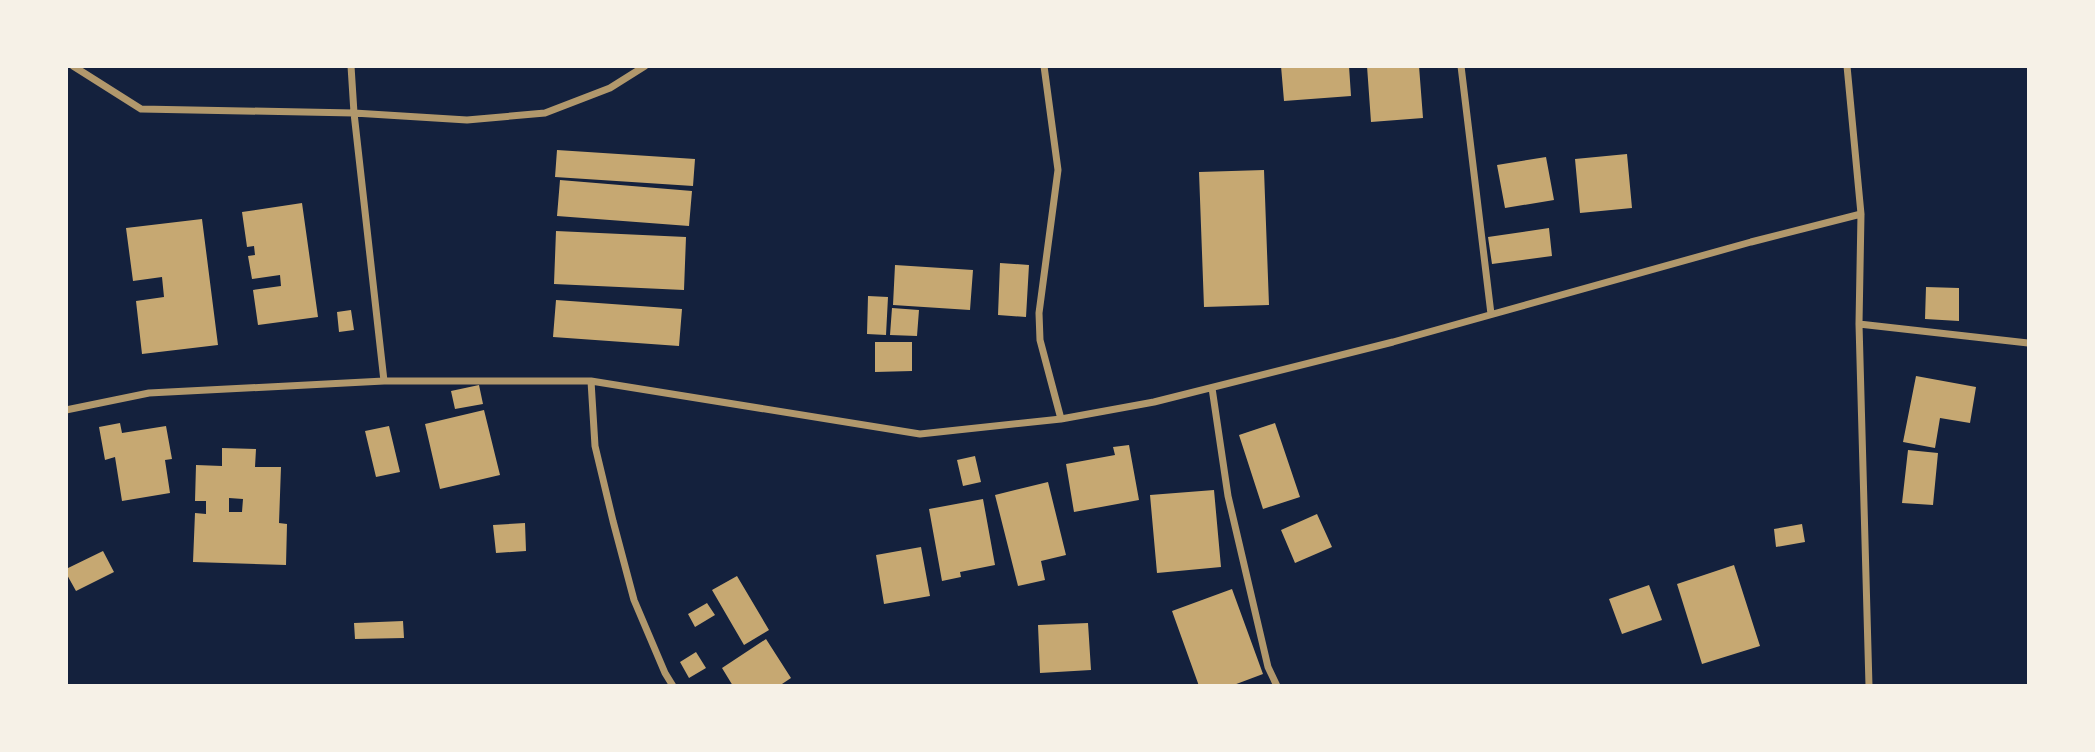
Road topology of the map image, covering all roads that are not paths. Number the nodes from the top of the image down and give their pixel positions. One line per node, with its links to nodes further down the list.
1 (73, 66): 7 (street)
2 (351, 66): 7 (street)
3 (645, 66): 7 (street)
4 (1044, 66): 16 (street)
5 (1461, 66): 9 (street)
6 (1847, 66): 8 (street)
7 (354, 114): 12 (street)
8 (1861, 214): 9 (street); 10 (street)
9 (1491, 314): 14 (street)
10 (1859, 324): 11 (street); 19 (street)
11 (2028, 343)
12 (384, 382): 13 (street); 15 (street)
13 (592, 382): 16 (street); 17 (street)
14 (1212, 388): 16 (street); 18 (street)
15 (66, 410)
16 (1061, 419)
17 (673, 685)
18 (1277, 685)
19 (1870, 685)

